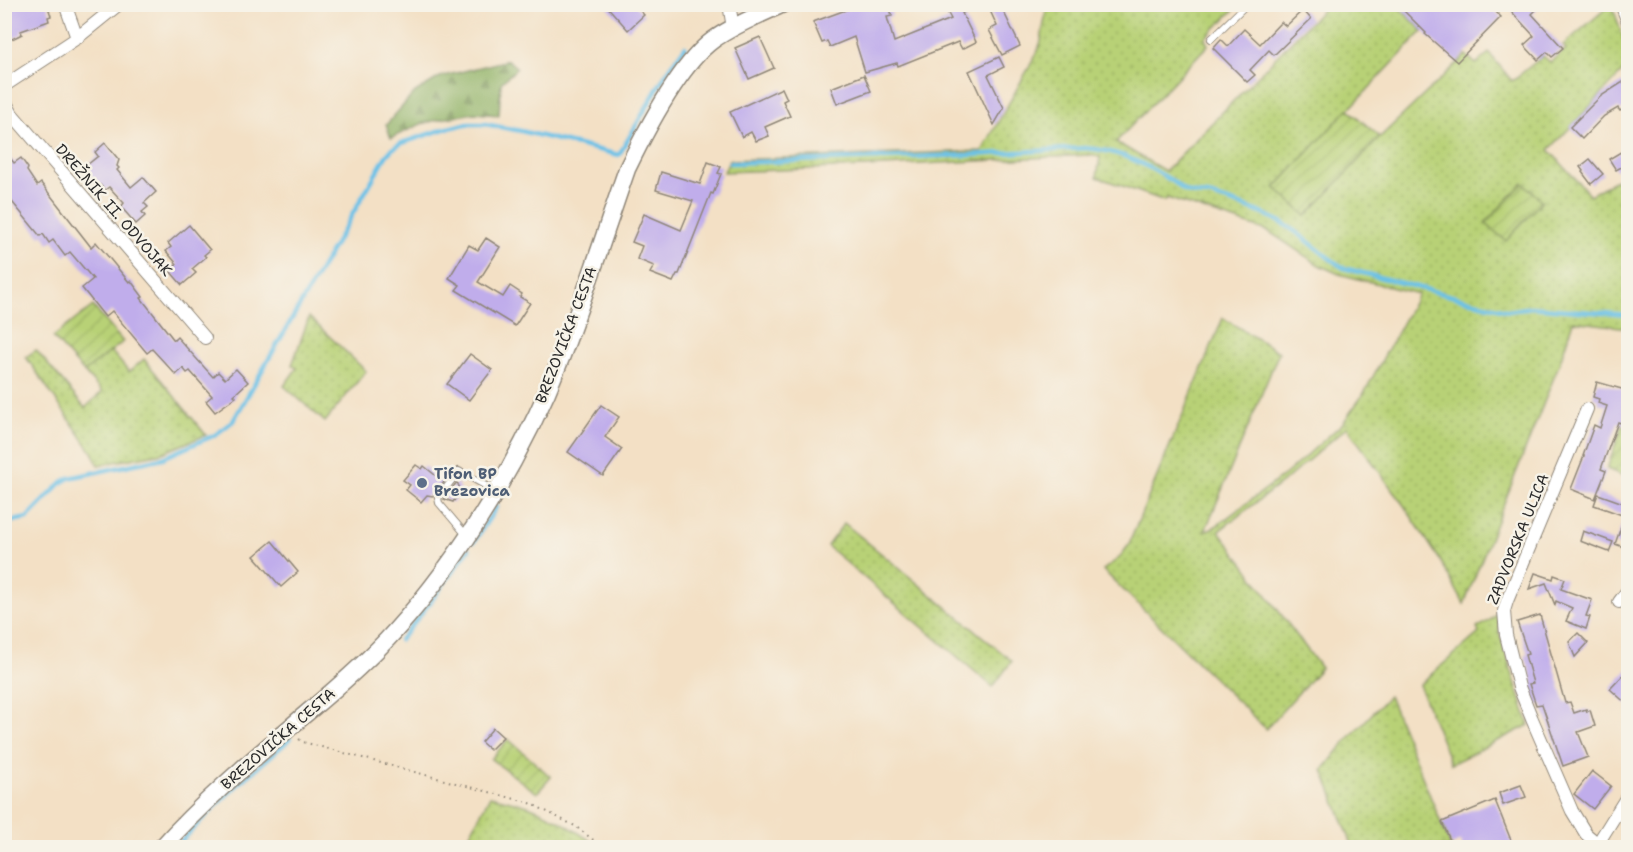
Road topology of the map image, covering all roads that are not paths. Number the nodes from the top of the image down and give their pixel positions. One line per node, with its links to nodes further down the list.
1 (64, 4): 9 (street)
2 (119, 4): 9 (street)
3 (729, 4): 8 (street)
4 (783, 4): 8 (main road, BREZOVIČKA CESTA)
5 (1247, 4): 10 (lane)
6 (1621, 4): 7 (street)
7 (1629, 22)
8 (733, 28): 15 (main road, BREZOVIČKA CESTA)
9 (77, 38): 11 (street)
10 (1211, 39)
11 (4, 86)
12 (4, 99): 13 (street, DREŽNIK II. ODVOJAK)
13 (205, 338)
14 (1587, 409): 20 (street, ZADVORSKA ULICA)
15 (496, 491): 16 (main road, BREZOVIČKA CESTA); 16 (lane)
16 (468, 536): 21 (main road, BREZOVIČKA CESTA)
17 (1629, 590): 18 (street)
18 (1619, 602)
19 (1629, 795): 20 (street, ZADVORSKA ULICA)
20 (1596, 845)
21 (161, 848)

